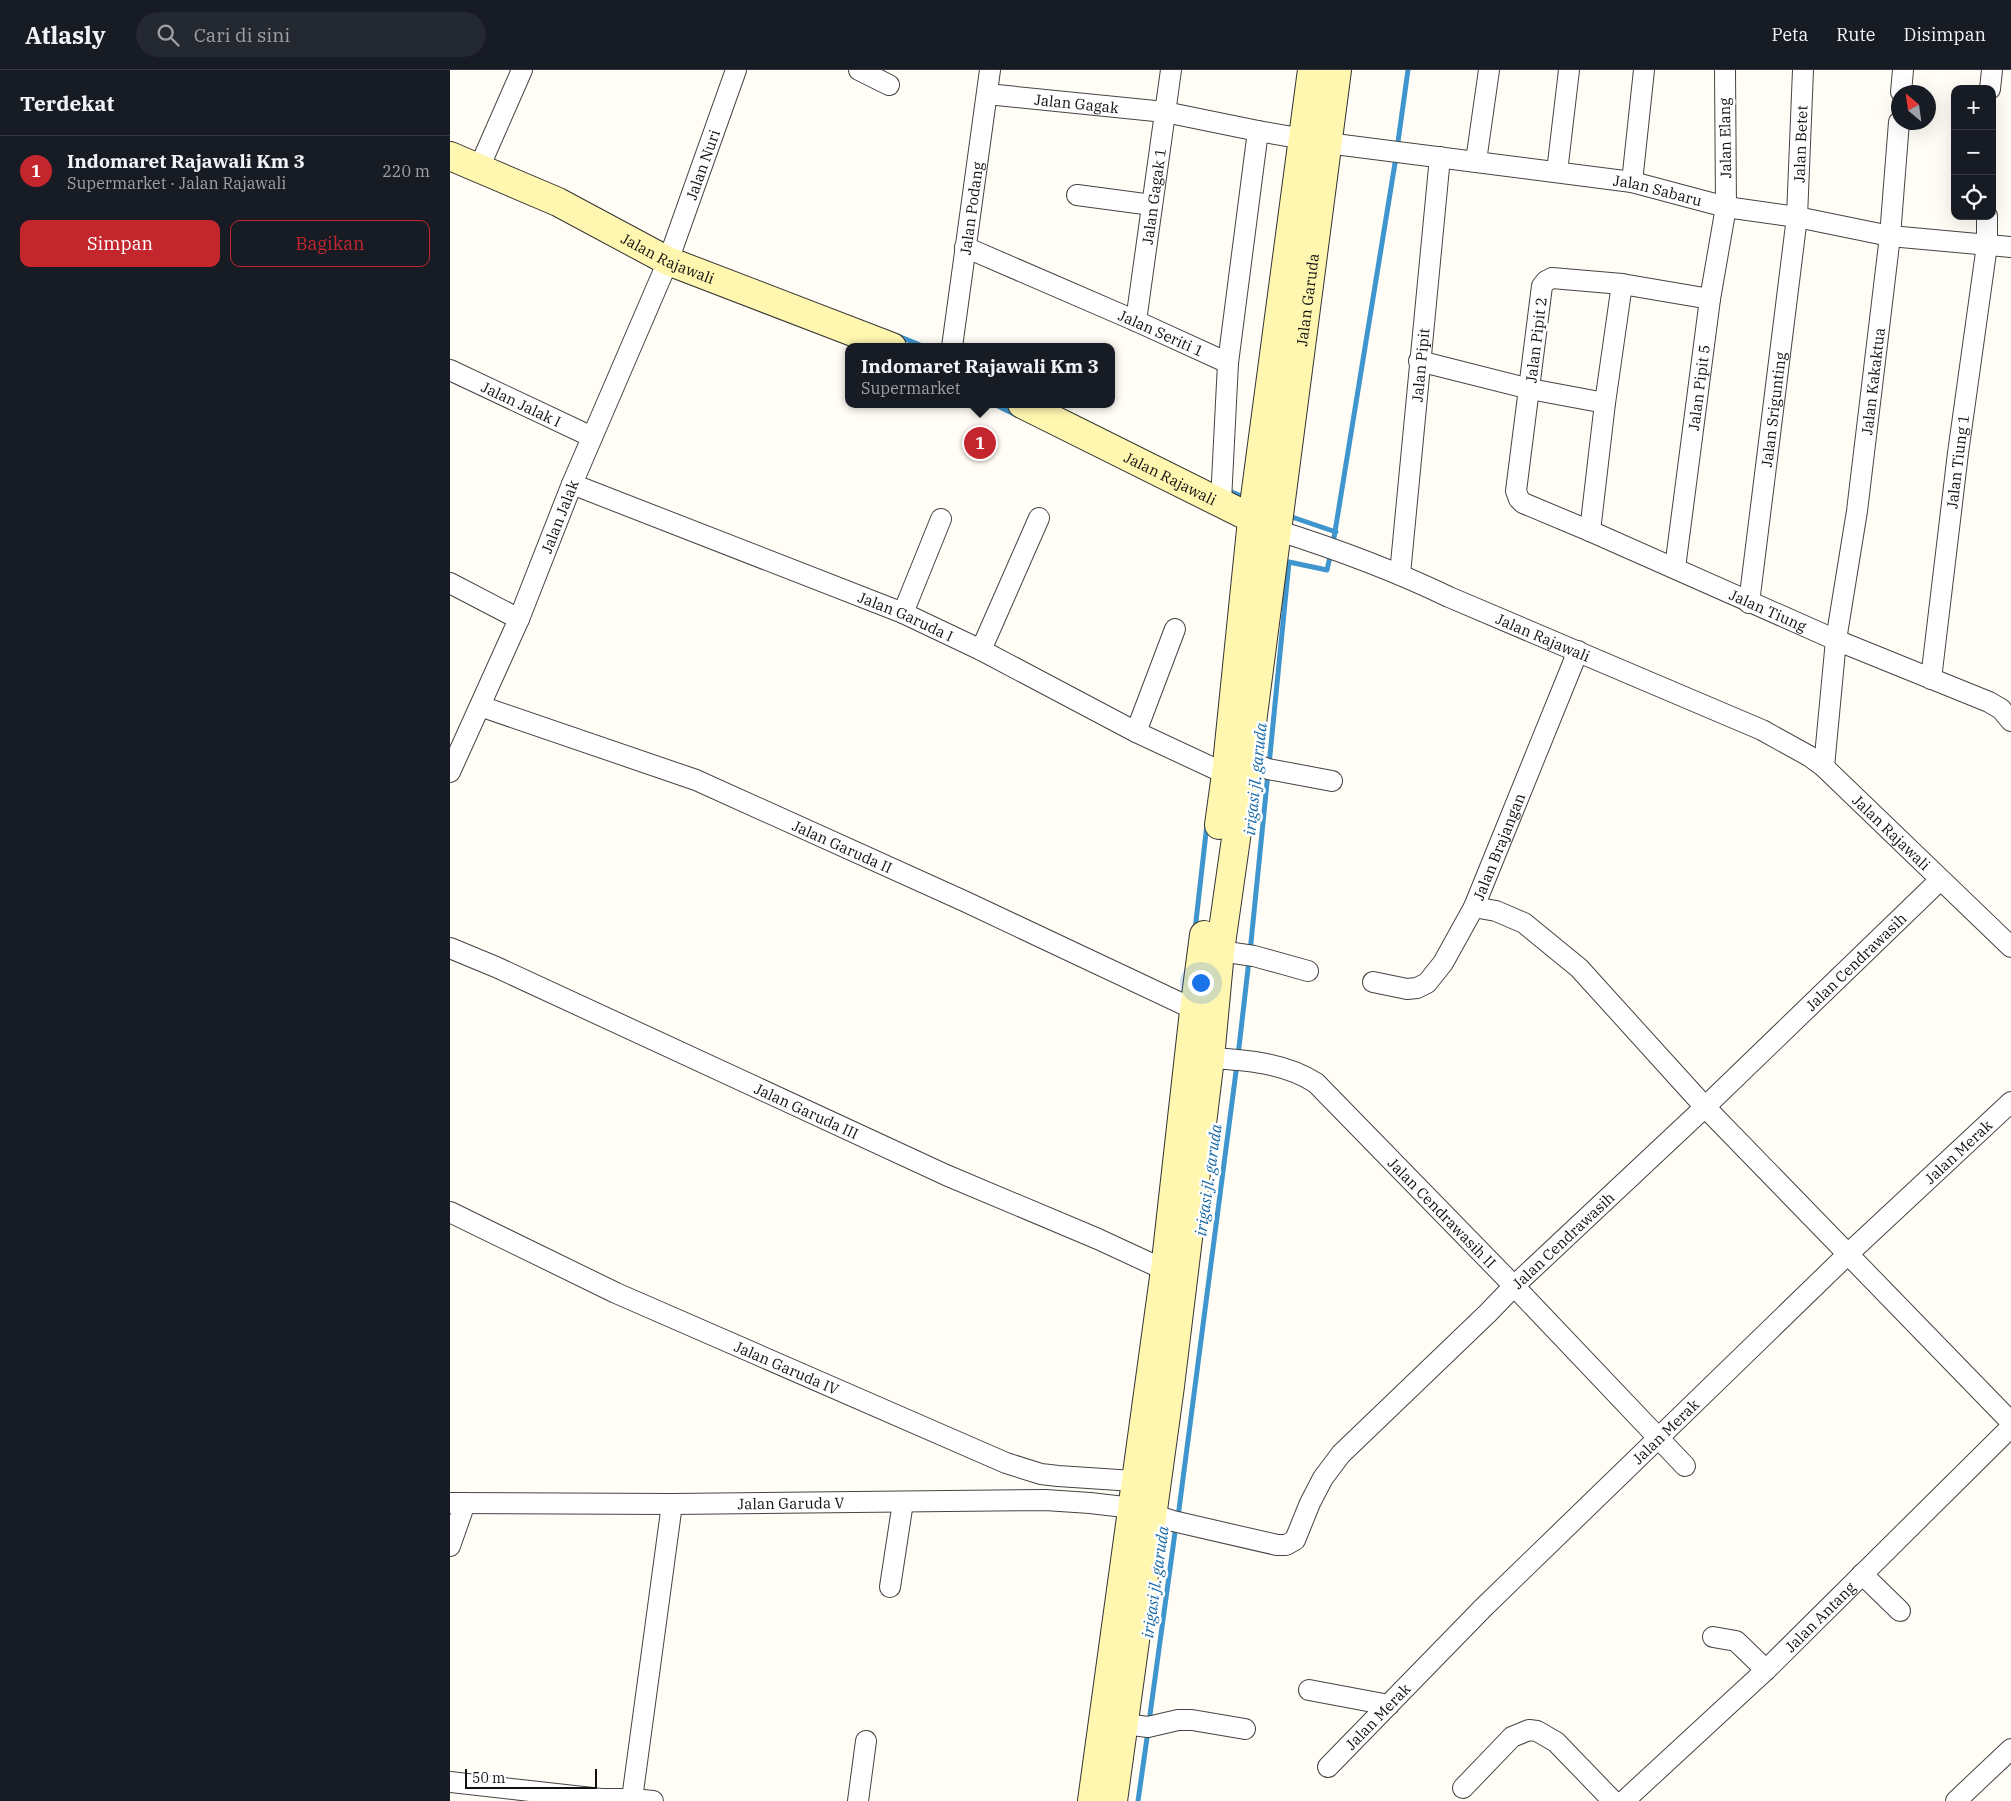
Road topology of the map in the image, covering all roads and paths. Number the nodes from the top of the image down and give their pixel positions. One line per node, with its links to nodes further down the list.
1 (522, 70): 26 (street)
2 (736, 70): 38 (street, Jalan Nuri)
3 (859, 70): 15 (street)
4 (990, 70): 18 (street, Jalan Podang)
5 (1171, 70): 19 (street, Jalan Gagak 1)
6 (1312, 70): 22 (main road, Jalan Garuda)
7 (1337, 70): 22 (main road, Jalan Garuda)
8 (1489, 70): 25 (street)
9 (1569, 70): 27 (street)
10 (1644, 70): 28 (street)
11 (1725, 70): 31 (street, Jalan Elang)
12 (1803, 70): 32 (street, Jalan Betet)
13 (1903, 70): 16 (street)
14 (1992, 70): 17 (street)
15 (889, 84)
16 (1902, 85)
17 (1990, 85)
18 (987, 94): 19 (street, Jalan Gagak); 36 (street, Jalan Podang)
19 (1165, 112): 21 (street, Jalan Gagak); 30 (street, Jalan Gagak 1)
20 (1898, 130): 34 (street, Jalan Kakaktua)
21 (1258, 131): 22 (street, Jalan Sabaru); 45 (street)
22 (1314, 140): 24 (street, Jalan Sabaru); 56 (main road, Jalan Garuda)
23 (450, 156): 26 (main road, Jalan Rajawali)
24 (1440, 157): 25 (street, Jalan Sabaru); 44 (street, Jalan Pipit)
25 (1476, 161): 27 (street, Jalan Sabaru)
26 (479, 168): 38 (main road, Jalan Rajawali)
27 (1557, 172): 28 (street, Jalan Sabaru)
28 (1632, 182): 31 (street, Jalan Sabaru)
29 (1077, 196): 30 (street)
30 (1152, 205): 41 (street, Jalan Gagak 1)
31 (1726, 207): 32 (street, Jalan Sabaru); 40 (street, Jalan Pipit 5)
32 (1797, 217): 34 (street, Jalan Sabaru); 61 (street, Jalan Srigunting)
33 (1986, 220): 35 (street, Jalan Tiung 1)
34 (1890, 236): 35 (street, Jalan Sabaru); 65 (street, Jalan Kakaktua)
35 (1987, 245): 37 (street, Jalan Sabaru); 68 (street, Jalan Tiung 1)
36 (965, 247): 41 (street, Jalan Seriti 1); 43 (street, Jalan Podang)
37 (2011, 247)
38 (668, 261): 42 (main road, Jalan Rajawali); 50 (street, Jalan Jalak)
39 (1622, 284): 40 (street, Jalan Pipit 2); 47 (street, Jalan Pipit 2); 48 (street)
40 (1710, 299): 58 (street, Jalan Pipit 5)
41 (1136, 321): 45 (street, Jalan Seriti 1)
42 (882, 343)
43 (953, 343)
44 (1420, 361): 47 (street); 59 (street, Jalan Pipit)
45 (1228, 363): 52 (street)
46 (450, 370): 50 (street, Jalan Jalak I)
47 (1530, 389): 48 (street); 53 (street, Jalan Pipit 2)
48 (1605, 403): 57 (street)
49 (1030, 408): 52 (main road, Jalan Rajawali)
50 (592, 437): 51 (street, Jalan Jalak)
51 (572, 484): 62 (street, Jalan Garuda I); 63 (street, Jalan Jalak)
52 (1221, 502): 56 (main road, Jalan Rajawali)
53 (1523, 503): 57 (street, Jalan Tiung)
54 (941, 518): 62 (street)
55 (1039, 518): 66 (street)
56 (1264, 525): 59 (street, Jalan Rajawali); 73 (main road, Jalan Garuda)
57 (1590, 531): 58 (street, Jalan Tiung)
58 (1675, 568): 61 (street, Jalan Tiung)
59 (1400, 574): 67 (street, Jalan Rajawali)
60 (450, 583): 63 (street)
61 (1749, 603): 65 (street, Jalan Tiung)
62 (903, 613): 66 (street, Jalan Garuda I)
63 (519, 619): 69 (street, Jalan Jalak)
64 (1175, 629): 71 (street)
65 (1836, 640): 68 (street, Jalan Tiung); 72 (street, Jalan Kakaktua)
66 (982, 650): 71 (street, Jalan Garuda I)
67 (1578, 651): 72 (street, Jalan Rajawali); 77 (street, Jalan Brajangan)
68 (1931, 679): 70 (street, Jalan Tiung)
69 (480, 706): 74 (street, Jalan Jalak); 83 (street, Jalan Garuda II)
70 (2009, 715)
71 (1136, 732): 73 (street, Jalan Garuda I)
72 (1824, 767): 76 (street, Jalan Rajawali)
73 (1254, 768): 75 (street, Jalan Garuda I); 80 (main road); 83 (main road)
74 (450, 772)
75 (1332, 781)
76 (1940, 880): 79 (street, Jalan Rajawali); 86 (street, Jalan Cendrawasih)
77 (1474, 907): 82 (street, Jalan Brajangan); 86 (street)
78 (450, 948): 89 (street, Jalan Garuda III)
79 (2011, 948)
80 (1240, 954): 81 (street); 83 (main road)
81 (1308, 971)
82 (1373, 982)
83 (1204, 1014): 84 (main road); 89 (main road)
84 (1231, 1059): 90 (street, Jalan Cendrawasih II); 95 (main road)
85 (2011, 1102): 88 (street, Jalan Merak)
86 (1705, 1107): 88 (street); 90 (street, Jalan Cendrawasih)
87 (450, 1212): 95 (street, Jalan Garuda IV)
88 (1848, 1254): 91 (street); 93 (street, Jalan Merak)
89 (1165, 1270): 95 (main road)
90 (1514, 1286): 93 (street, Jalan Cendrawasih II); 99 (street, Jalan Cendrawasih)
91 (2011, 1422)
92 (2011, 1427): 101 (street, Jalan Antang)
93 (1659, 1439): 94 (street, Jalan Cendrawasih II); 107 (street, Jalan Merak)
94 (1685, 1466)
95 (1147, 1482): 99 (main road)
96 (903, 1502): 98 (street, Jalan Garuda V); 99 (street, Jalan Garuda V); 102 (street)
97 (458, 1503): 98 (street, Jalan Garuda V); 100 (street)
98 (672, 1504): 116 (street)
99 (1160, 1516): 108 (main road); 120 (main road)
100 (450, 1546)
101 (1862, 1574): 103 (street); 105 (street, Jalan Antang)
102 (890, 1588)
103 (1900, 1610)
104 (1713, 1637): 105 (street)
105 (1766, 1670): 123 (street, Jalan Antang)
106 (1309, 1690): 107 (street)
107 (1389, 1705): 112 (street, Jalan Merak)
108 (1143, 1725): 109 (street); 121 (main road)
109 (1244, 1729)
110 (866, 1741): 119 (street)
111 (2011, 1749): 124 (street)
112 (1328, 1767)
113 (450, 1782): 115 (street)
114 (1463, 1788): 122 (street)
115 (512, 1796): 117 (street)
116 (632, 1799): 117 (street); 118 (street)
117 (601, 1800)
118 (653, 1801)
119 (858, 1801)
120 (1092, 1801)
121 (1113, 1801)
122 (1613, 1801)
123 (1624, 1801)
124 (1956, 1801)

